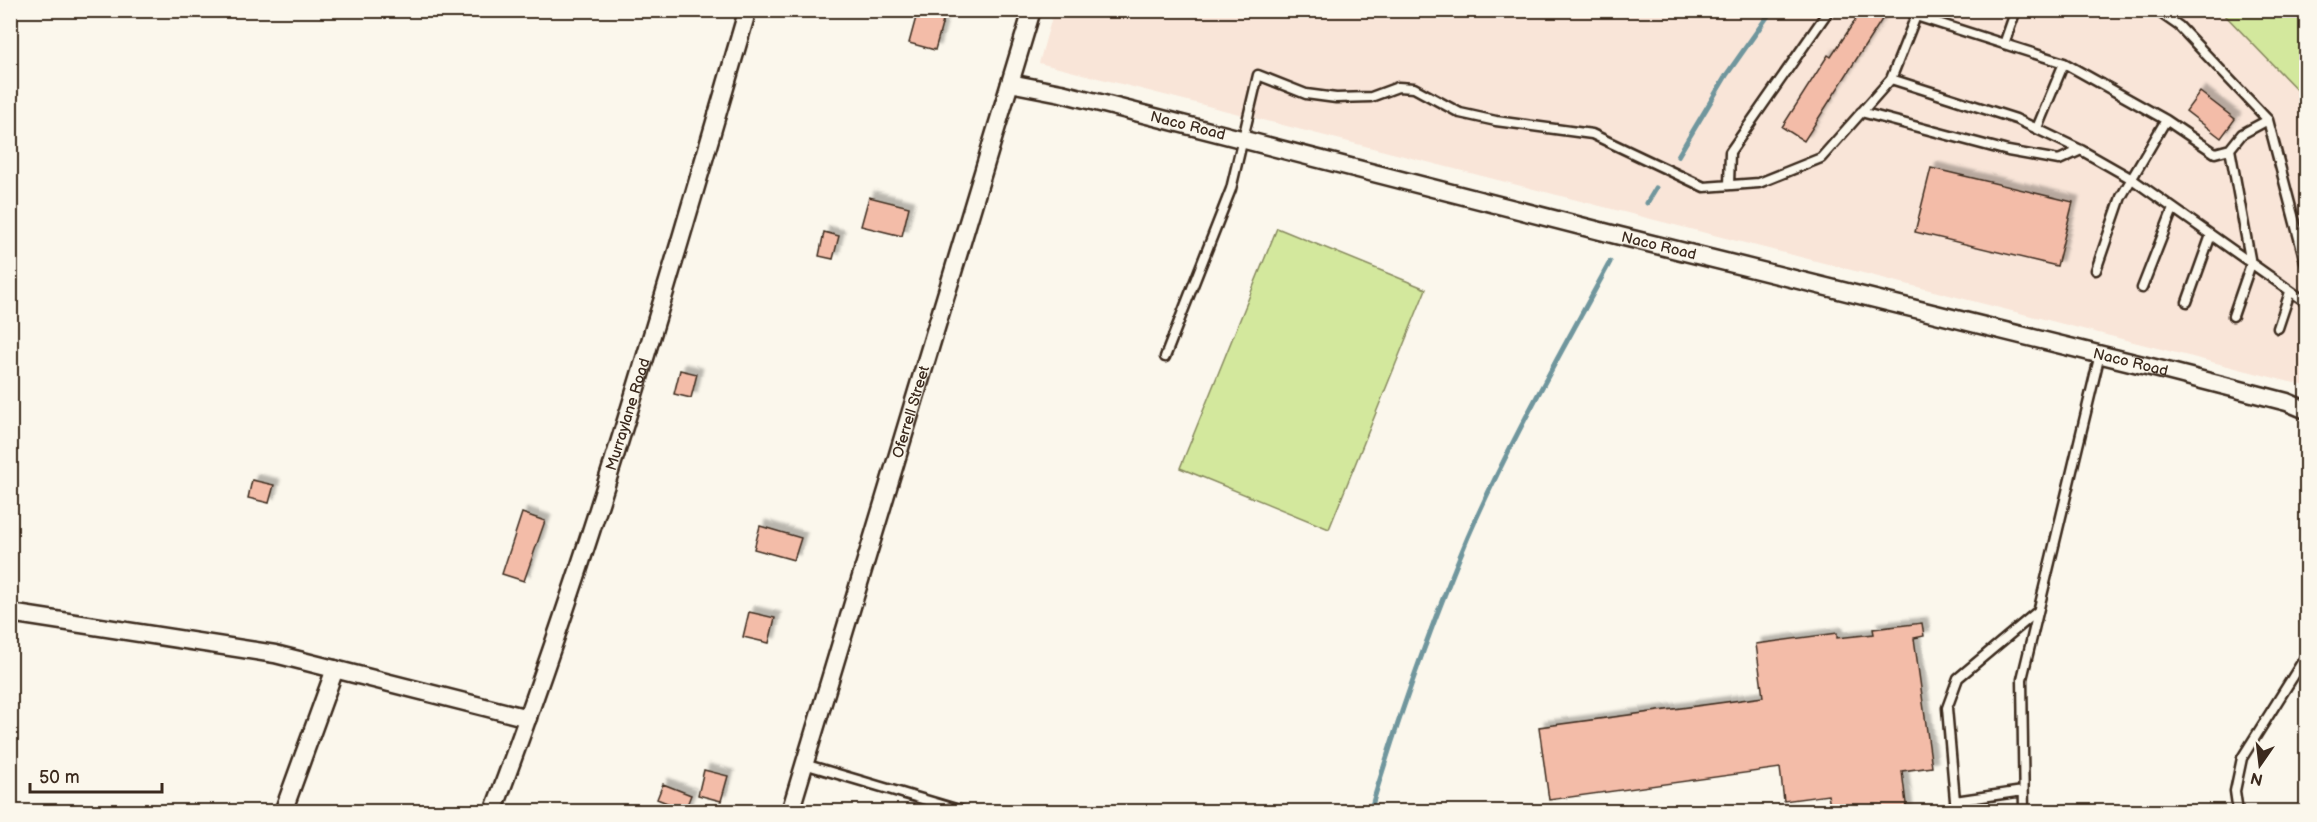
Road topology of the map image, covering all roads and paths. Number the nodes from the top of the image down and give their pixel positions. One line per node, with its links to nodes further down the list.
1 (744, 10): 38 (street, Murraylane Road)
2 (1032, 10): 10 (street, Oferrell Street)
3 (1829, 10): 19 (lane)
4 (2016, 10): 7 (lane)
5 (2157, 10): 13 (lane)
6 (1915, 13): 7 (lane); 9 (lane)
7 (2004, 44): 8 (lane)
8 (2064, 63): 12 (lane); 14 (lane)
9 (1891, 79): 11 (lane); 14 (lane)
10 (1010, 82): 15 (street, Naco Road); 39 (street, Oferrell Street)
11 (1861, 112): 17 (lane); 19 (lane)
12 (2166, 120): 16 (lane); 18 (lane)
13 (2268, 120): 16 (lane); 23 (lane)
14 (2037, 128): 17 (lane)
15 (1241, 140): 19 (lane); 31 (street, Naco Road); 32 (lane)
16 (2230, 149): 22 (lane)
17 (2081, 150): 18 (lane)
18 (2132, 179): 20 (lane); 24 (lane)
19 (1729, 185)
20 (2173, 209): 21 (lane); 25 (lane)
21 (2211, 235): 22 (lane); 27 (lane)
22 (2252, 264): 26 (lane); 29 (lane)
23 (2307, 265)
24 (2096, 270)
25 (2142, 288)
26 (2290, 292): 28 (lane); 30 (lane)
27 (2187, 302)
28 (2307, 302)
29 (2233, 315)
30 (2278, 328)
31 (2100, 354): 33 (street, Naco Road); 34 (lane)
32 (1165, 357)
33 (2307, 410)
34 (2039, 611): 40 (lane); 41 (lane)
35 (10, 613): 37 (street)
36 (2307, 656): 48 (lane)
37 (335, 669): 38 (street); 42 (street)
38 (528, 718): 43 (street, Murraylane Road)
39 (804, 764): 44 (street, Oferrell Street); 45 (lane)
40 (2023, 790): 41 (lane); 47 (lane)
41 (1955, 801): 46 (lane)
42 (283, 812)
43 (493, 812)
44 (790, 812)
45 (966, 812)
46 (1956, 812)
47 (2024, 812)
48 (2238, 812)

